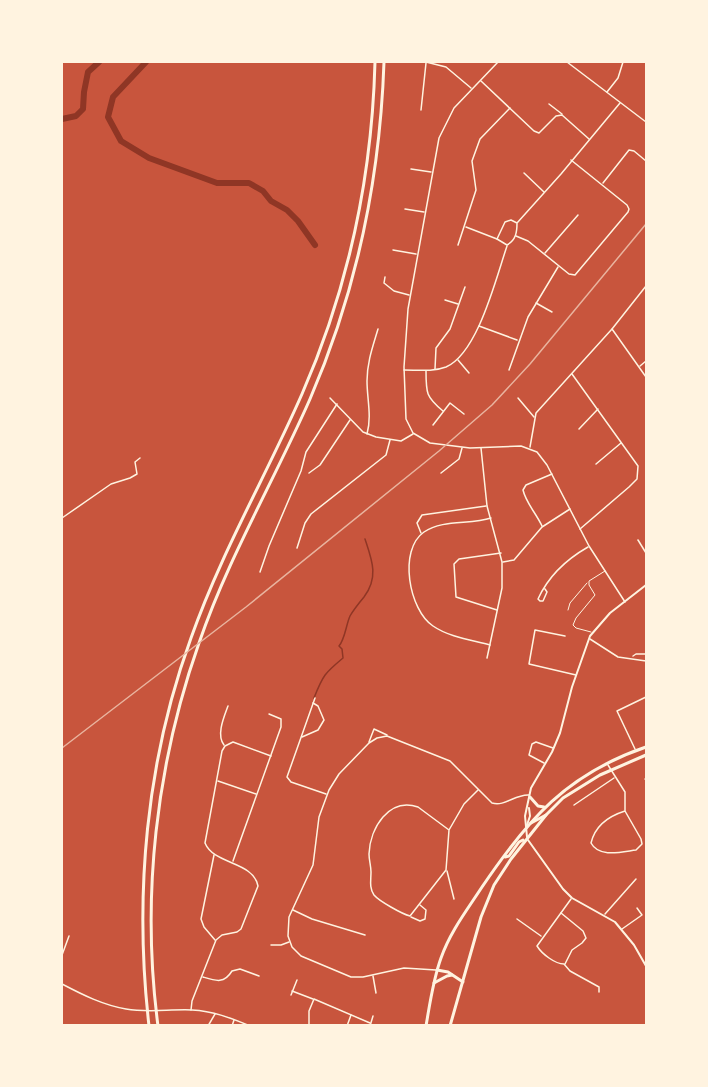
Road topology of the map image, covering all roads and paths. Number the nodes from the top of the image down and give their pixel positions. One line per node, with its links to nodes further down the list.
1 (375, 62): 188 (highway)
2 (384, 62): 189 (highway)
3 (426, 62): 8 (street); 13 (street)
4 (498, 62): 7 (street)
5 (567, 62): 9 (street)
6 (623, 62): 9 (street)
7 (480, 80): 8 (street); 12 (street)
8 (472, 88): 20 (street)
9 (607, 93): 10 (street)
10 (620, 103): 15 (street); 16 (street)
11 (549, 104): 14 (street)
12 (510, 108): 14 (street); 28 (street)
13 (421, 110)
14 (562, 115): 16 (street)
15 (646, 122)
16 (589, 139): 17 (street)
17 (571, 160): 22 (street); 23 (street)
18 (646, 161): 22 (street)
19 (411, 169): 20 (street)
20 (432, 173): 25 (street)
21 (524, 173): 23 (street)
22 (603, 184): 36 (street)
23 (544, 193): 27 (street)
24 (405, 209): 25 (street)
25 (425, 213): 34 (street)
26 (578, 215): 35 (street)
27 (517, 223): 29 (street); 30 (street)
28 (465, 226): 30 (street); 31 (street)
29 (516, 236): 32 (street); 35 (street)
30 (497, 239): 32 (street)
31 (458, 245)
32 (507, 245): 45 (street)
33 (393, 250): 34 (street)
34 (417, 254): 40 (street)
35 (545, 254): 36 (street)
36 (559, 266): 42 (street)
37 (385, 277): 40 (street)
38 (646, 286): 47 (street)
39 (465, 287): 43 (street)
40 (410, 295): 52 (street)
41 (446, 300): 43 (street)
42 (535, 303): 44 (street); 48 (street)
43 (459, 304): 54 (street)
44 (552, 312)
45 (479, 326): 48 (street); 49 (street)
46 (378, 329): 70 (street)
47 (612, 329): 51 (street); 57 (street)
48 (518, 340): 55 (street)
49 (458, 359): 54 (street); 56 (street)
50 (646, 361): 51 (street)
51 (640, 366): 58 (street)
52 (404, 370): 53 (street); 69 (street)
53 (426, 370): 54 (street); 63 (street)
54 (435, 370)
55 (509, 370)
56 (469, 373)
57 (572, 373): 62 (street); 65 (street)
58 (646, 376)
59 (330, 398): 61 (street)
60 (518, 398): 65 (street)
61 (337, 404): 66 (street); 95 (street)
62 (598, 409): 68 (street); 72 (street)
63 (443, 411): 64 (street); 67 (street)
64 (464, 414)
65 (534, 417): 75 (street)
66 (350, 419): 70 (street); 78 (street)
67 (433, 425)
68 (579, 429)
69 (413, 433): 71 (street); 73 (street)
70 (367, 434): 71 (street)
71 (390, 440): 90 (street)
72 (621, 442): 77 (street); 86 (street)
73 (462, 447): 74 (street); 79 (street)
74 (481, 447): 75 (street); 81 (street)
75 (530, 448): 80 (street)
76 (140, 458): 83 (street)
77 (596, 464)
78 (309, 473)
79 (441, 473)
80 (552, 474): 82 (street); 85 (street)
81 (487, 506): 84 (street); 87 (street)
82 (570, 509): 85 (street); 86 (street)
83 (62, 518)
84 (491, 518): 87 (street); 91 (street)
85 (542, 527): 93 (street)
86 (580, 529): 89 (street)
87 (421, 534): 105 (street)
88 (638, 540): 92 (street)
89 (589, 546): 94 (street); 98 (street)
90 (297, 548)
91 (501, 553): 93 (street); 100 (street)
92 (646, 553)
93 (502, 562): 100 (street)
94 (605, 571): 96 (lane); 99 (street)
95 (260, 572)
96 (589, 581): 101 (lane); 102 (lane)
97 (646, 585): 99 (main road)
98 (545, 589)
99 (626, 602): 102 (main road)
100 (498, 610): 105 (street)
101 (568, 610)
102 (592, 632): 104 (main road)
103 (565, 636): 110 (street)
104 (589, 639): 108 (street); 110 (main road)
105 (490, 645): 107 (street)
106 (646, 654): 108 (street)
107 (487, 658)
108 (633, 658): 109 (street)
109 (646, 661)
110 (576, 675): 121 (main road)
111 (646, 697): 122 (street)
112 (315, 698): 113 (street)
113 (313, 703): 116 (street); 116 (street)
114 (228, 706): 119 (street)
115 (269, 714): 124 (street)
116 (301, 736): 132 (street)
117 (387, 736): 118 (street); 118 (street); 130 (street)
118 (369, 743): 132 (street)
119 (225, 746): 124 (street); 129 (street)
120 (646, 747): 122 (highway)
121 (554, 748): 126 (main road); 126 (street)
122 (636, 750): 125 (highway)
123 (646, 755): 127 (highway)
124 (271, 756): 131 (street)
125 (607, 763): 127 (street); 135 (highway)
126 (545, 764): 133 (main road)
127 (611, 770): 128 (street); 137 (highway)
128 (615, 777): 134 (street); 136 (street)
129 (217, 780): 131 (street); 141 (street)
130 (478, 789): 133 (street); 139 (street)
131 (257, 794): 143 (street)
132 (327, 795): 151 (street)
133 (530, 796): 135 (highway); 138 (main road)
134 (574, 805)
135 (544, 807): 138 (highway)
136 (625, 812): 136 (street)
137 (546, 815): 138 (highway); 140 (highway)
138 (527, 825): 140 (main road); 142 (highway)
139 (448, 830): 144 (street); 154 (street)
140 (527, 838): 142 (highway); 147 (main road); 172 (highway)
141 (215, 853): 143 (street); 160 (street)
142 (503, 857): 166 (highway)
143 (232, 862): 160 (street)
144 (446, 870): 146 (street); 146 (street)
145 (636, 879): 153 (street)
146 (443, 881): 148 (street); 149 (street)
147 (572, 898): 152 (street); 153 (main road)
148 (454, 899)
149 (419, 904): 154 (street); 154 (street)
150 (637, 908): 156 (street)
151 (293, 910): 157 (street); 161 (street)
152 (561, 912): 159 (street); 164 (street)
153 (604, 915): 156 (main road)
154 (410, 916)
155 (517, 918): 159 (street)
156 (622, 929): 165 (main road)
157 (365, 935)
158 (69, 936): 163 (street)
159 (542, 936): 164 (street)
160 (216, 940): 169 (street)
161 (289, 942): 162 (street); 167 (street)
162 (270, 945)
163 (62, 955)
164 (564, 964): 176 (street)
165 (646, 966)
166 (437, 970): 167 (street); 168 (highway); 174 (highway)
167 (372, 975): 179 (street)
168 (454, 975): 172 (highway); 174 (highway)
169 (202, 976): 170 (street); 182 (street)
170 (259, 976)
171 (297, 980): 177 (street)
172 (463, 982): 196 (highway)
173 (62, 984): 182 (street)
174 (434, 984): 195 (highway)
175 (603, 984): 176 (street)
176 (599, 987): 178 (street)
177 (292, 991): 180 (street); 181 (street)
178 (599, 992)
179 (376, 993)
180 (291, 995)
181 (314, 999): 184 (street); 193 (street)
182 (190, 1010): 183 (street)
183 (216, 1013): 186 (street); 190 (street)
184 (351, 1015): 187 (street); 194 (street)
185 (373, 1016): 187 (street)
186 (234, 1019): 191 (street); 192 (street)
187 (370, 1024)
188 (149, 1026)
189 (158, 1026)
190 (208, 1026)
191 (232, 1026)
192 (250, 1026)
193 (309, 1026)
194 (347, 1026)
195 (426, 1026)
196 (450, 1026)

